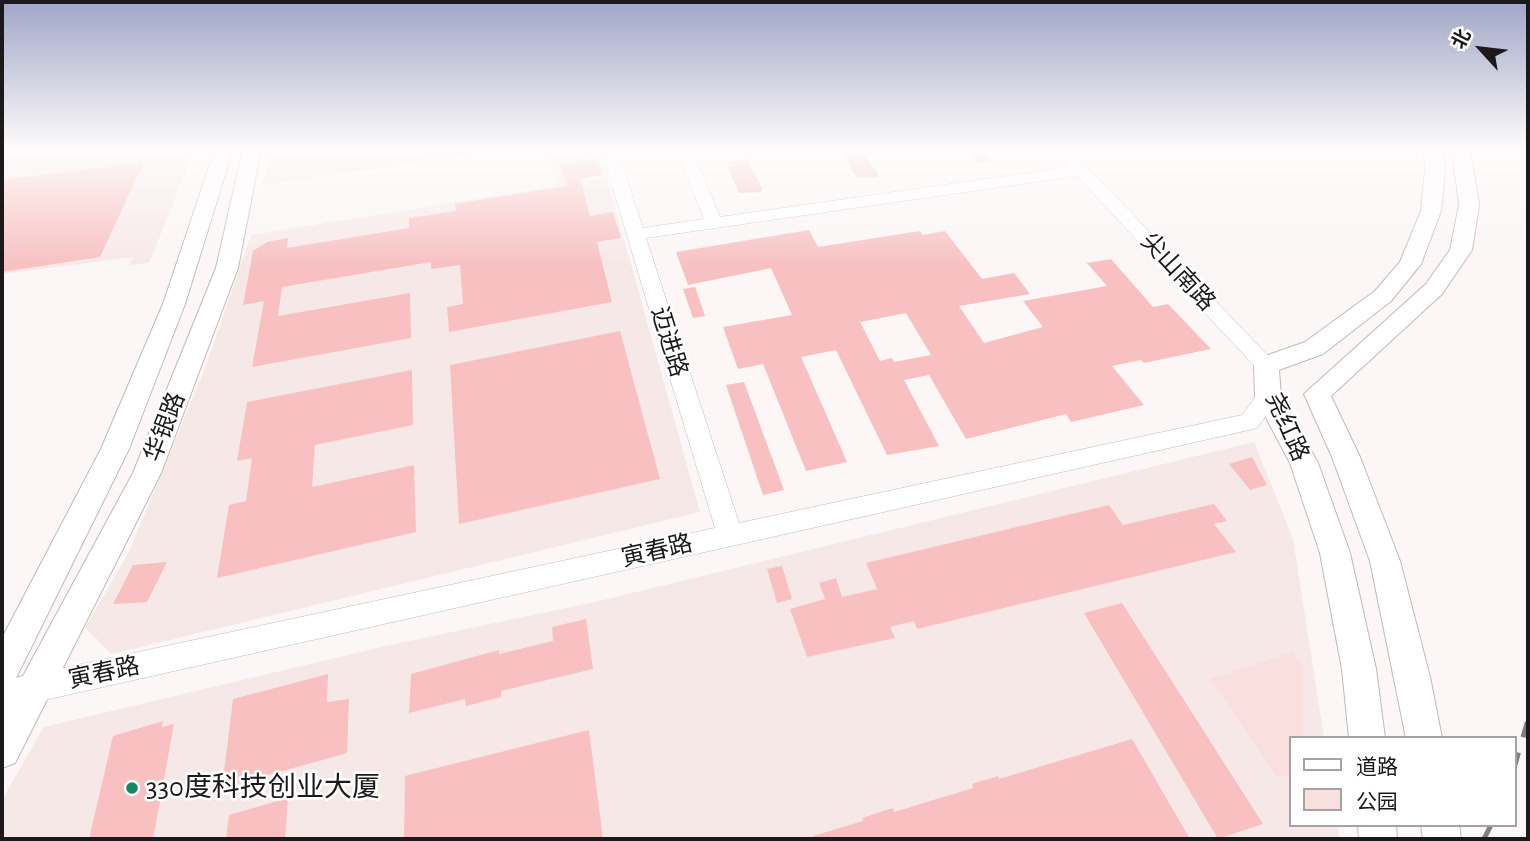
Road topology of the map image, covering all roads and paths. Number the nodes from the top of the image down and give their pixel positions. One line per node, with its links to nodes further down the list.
1 (211, 188): 14 (main road, 华银路)
2 (244, 188): 15 (main road, 华银路)
3 (621, 188): 10 (street, 迈进路)
4 (700, 188): 9 (street)
5 (955, 188): 9 (street)
6 (1099, 188): 11 (street, 尖山南路)
7 (1433, 188): 11 (main road, 尧红路)
8 (1467, 188): 18 (main road, 尧红路)
9 (714, 223): 10 (street)
10 (636, 234): 13 (street, 迈进路)
11 (1266, 365): 12 (main road, 尧红路)
12 (1268, 397): 13 (street, 寅春路); 17 (main road, 尧红路)
13 (730, 535): 15 (street, 寅春路)
14 (2, 673): 15 (main road, 寅春路)
15 (36, 688): 16 (main road, 寅春路); 19 (main road, 华银路)
16 (2, 699)
17 (1367, 736)
18 (1424, 736)
19 (2, 750)

